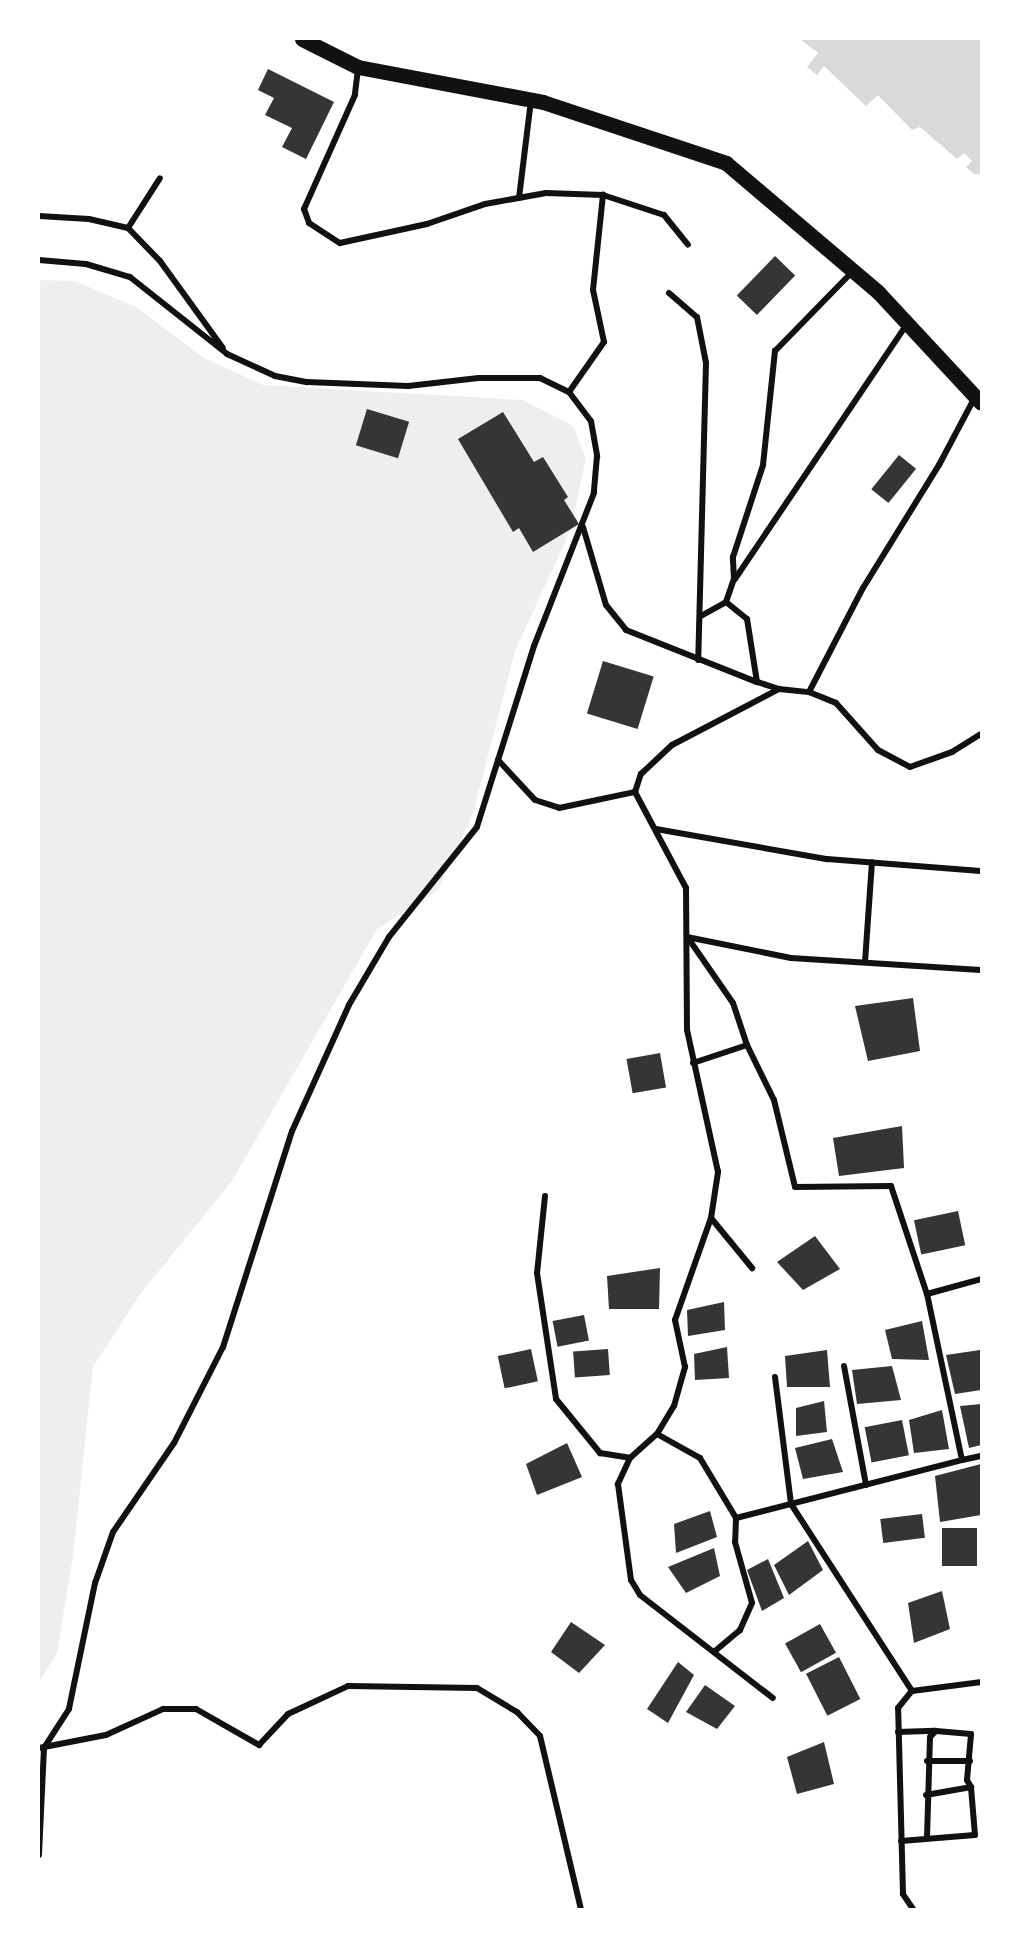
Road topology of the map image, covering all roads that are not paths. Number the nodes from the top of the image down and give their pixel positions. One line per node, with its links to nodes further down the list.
1 (302, 39): 2 (main road)
2 (358, 67): 3 (main road); 6 (street)
3 (531, 99): 6 (street); 11 (main road)
4 (160, 178): 8 (street)
5 (603, 195): 6 (street); 9 (street); 15 (street)
6 (519, 198)
7 (39, 216): 8 (street)
8 (128, 228): 14 (street)
9 (688, 245)
10 (39, 260): 14 (street)
11 (853, 271): 13 (main road); 18 (street)
12 (669, 293): 20 (street)
13 (907, 324): 16 (main road); 18 (street)
14 (227, 354): 15 (street)
15 (569, 392): 17 (street)
16 (980, 400): 24 (street)
17 (583, 525): 21 (street); 26 (street)
18 (734, 579): 19 (street)
19 (726, 602): 20 (street); 22 (street)
20 (700, 616): 21 (street)
21 (698, 660): 22 (street)
22 (757, 682): 23 (street)
23 (779, 689): 24 (street); 27 (street)
24 (809, 692): 25 (street)
25 (981, 734)
26 (498, 760): 27 (street); 56 (street)
27 (635, 792): 28 (street)
28 (656, 829): 29 (street); 31 (street)
29 (872, 862): 30 (street); 32 (street)
30 (981, 870)
31 (687, 937): 32 (street); 34 (street); 35 (street)
32 (864, 962): 33 (street)
33 (981, 970)
34 (747, 1045): 35 (street); 40 (street)
35 (693, 1063): 37 (street)
36 (545, 1196): 45 (street)
37 (711, 1218): 38 (street); 43 (street)
38 (752, 1268)
39 (981, 1279): 40 (street)
40 (927, 1294): 46 (street)
41 (844, 1366): 47 (street)
42 (774, 1377): 48 (street)
43 (657, 1434): 45 (street); 49 (street)
44 (981, 1455): 46 (street)
45 (630, 1458): 50 (street)
46 (962, 1460): 47 (street)
47 (866, 1485): 48 (street)
48 (791, 1504): 49 (street); 52 (street)
49 (736, 1518): 50 (street)
50 (715, 1651): 53 (street)
51 (981, 1682): 52 (street)
52 (912, 1691): 54 (street)
53 (773, 1698)
54 (898, 1731): 55 (street); 62 (street)
55 (936, 1731): 57 (street); 58 (street)
56 (41, 1748): 63 (street); 64 (street)
57 (927, 1761): 58 (street); 60 (street)
58 (970, 1761): 59 (street)
59 (971, 1787): 60 (street); 61 (street)
60 (927, 1795): 61 (street)
61 (927, 1838): 62 (street)
62 (901, 1841): 65 (street)
63 (39, 1855)
64 (581, 1909)
65 (913, 1909)

